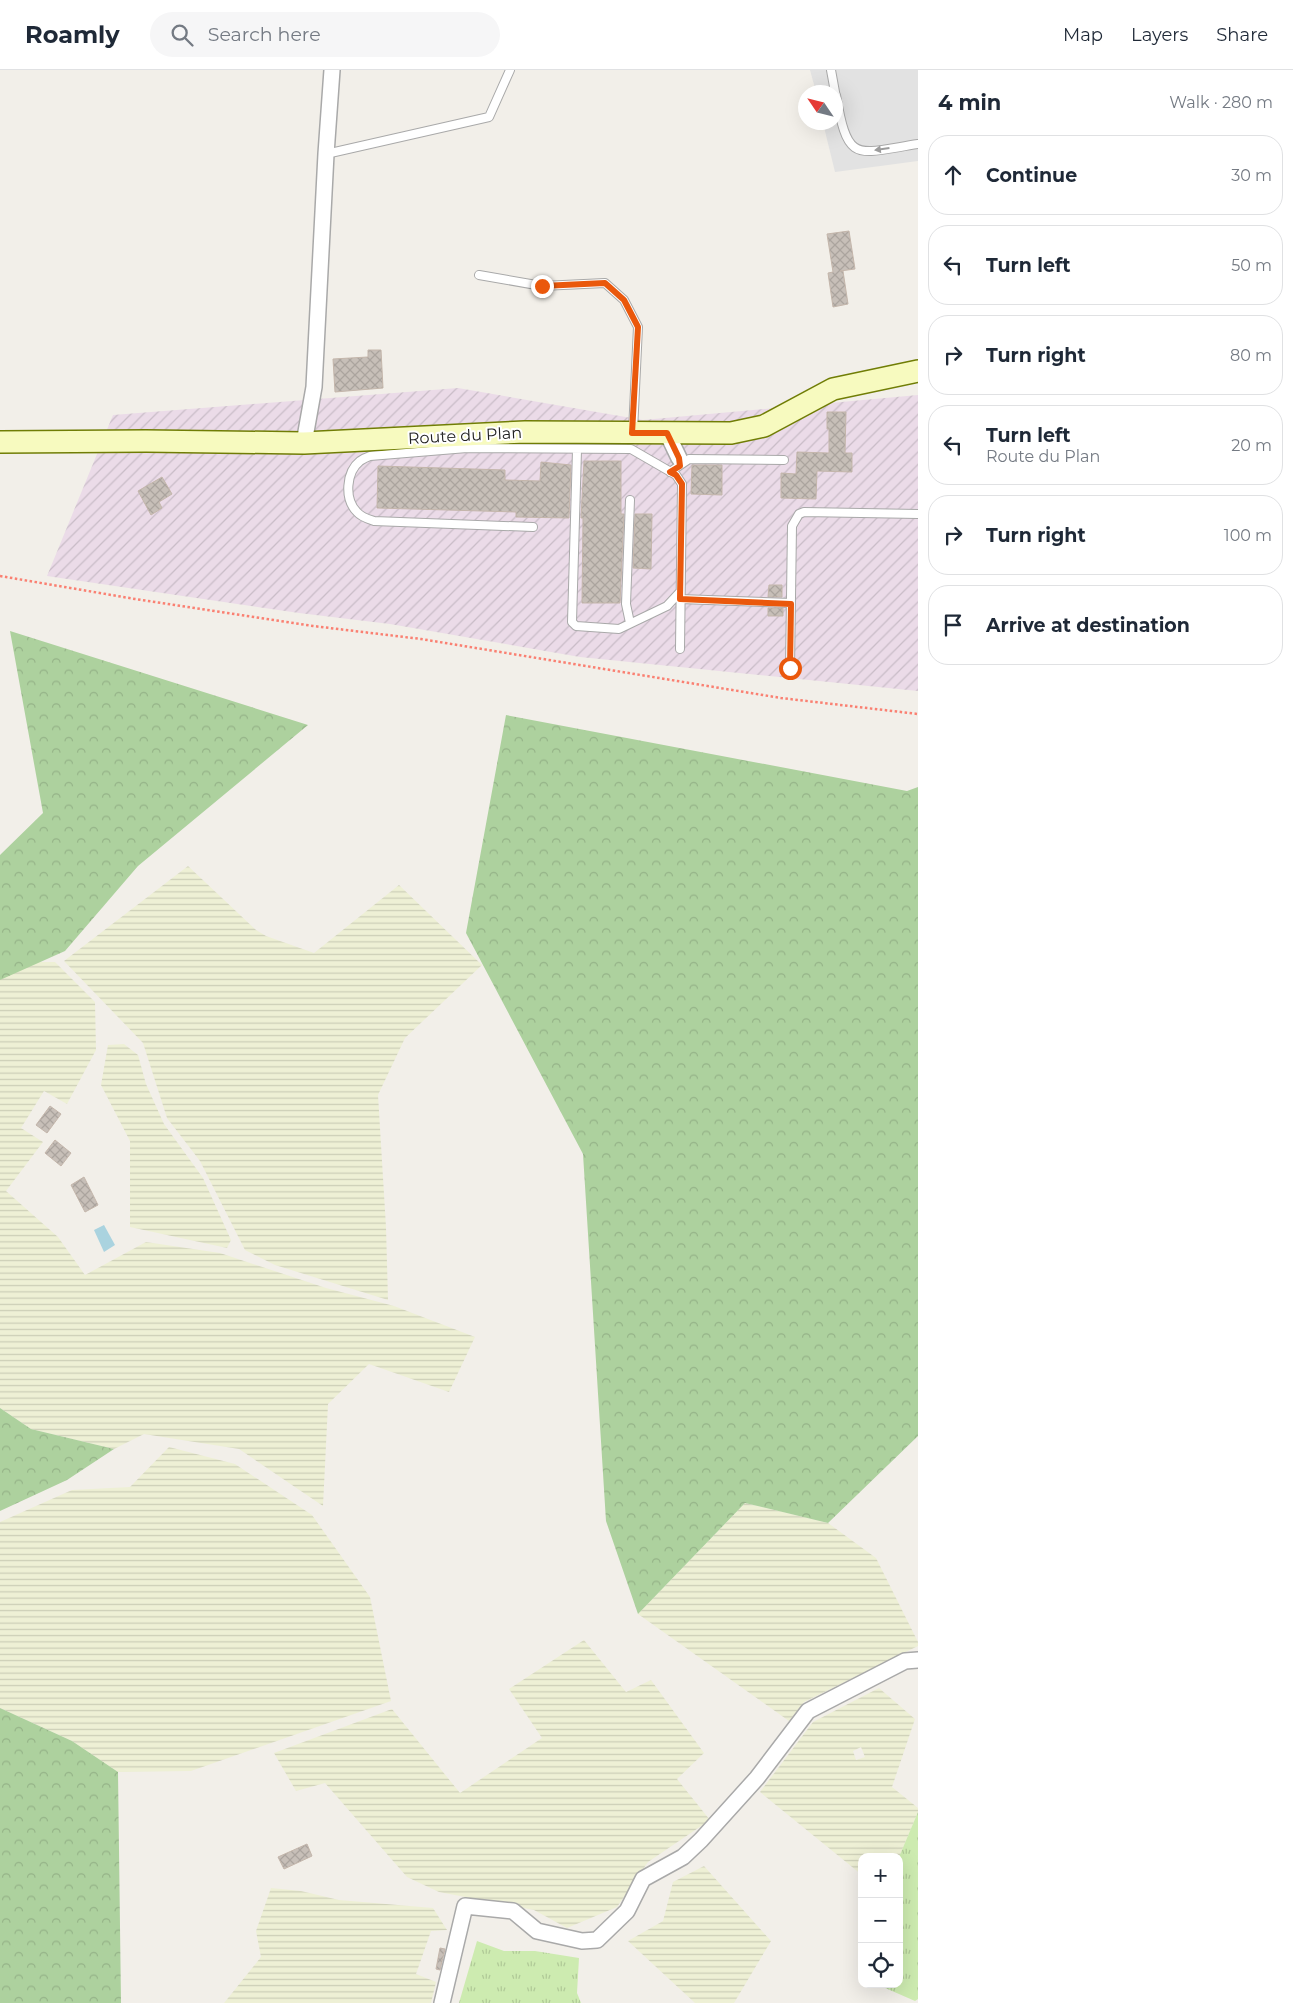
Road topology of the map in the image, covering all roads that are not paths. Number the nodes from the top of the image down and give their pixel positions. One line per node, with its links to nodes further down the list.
1 (332, 70): 7 (street)
2 (510, 70): 7 (lane)
3 (831, 70): 4 (lane)
4 (834, 85)
5 (843, 130): 6 (lane, one-way to 5)
6 (918, 144)
7 (326, 154): 13 (street)
8 (479, 275): 10 (lane)
9 (918, 371): 11 (street, Route du Plan)
10 (632, 433): 11 (street, Route du Plan); 13 (street, Route du Plan)
11 (667, 433): 16 (street)
12 (0, 442): 13 (street, Route du Plan)
13 (304, 443)
14 (577, 450): 17 (lane); 20 (lane); 23 (lane)
15 (784, 460): 16 (lane)
16 (680, 462): 17 (lane)
17 (670, 472): 21 (lane)
18 (630, 500): 23 (lane)
19 (918, 514): 22 (lane)
20 (532, 527)
21 (680, 596): 22 (lane); 23 (lane); 24 (lane)
22 (791, 604): 25 (lane)
23 (630, 623)
24 (680, 650)
25 (790, 668)
26 (918, 1660): 27 (street)
27 (442, 2003)

